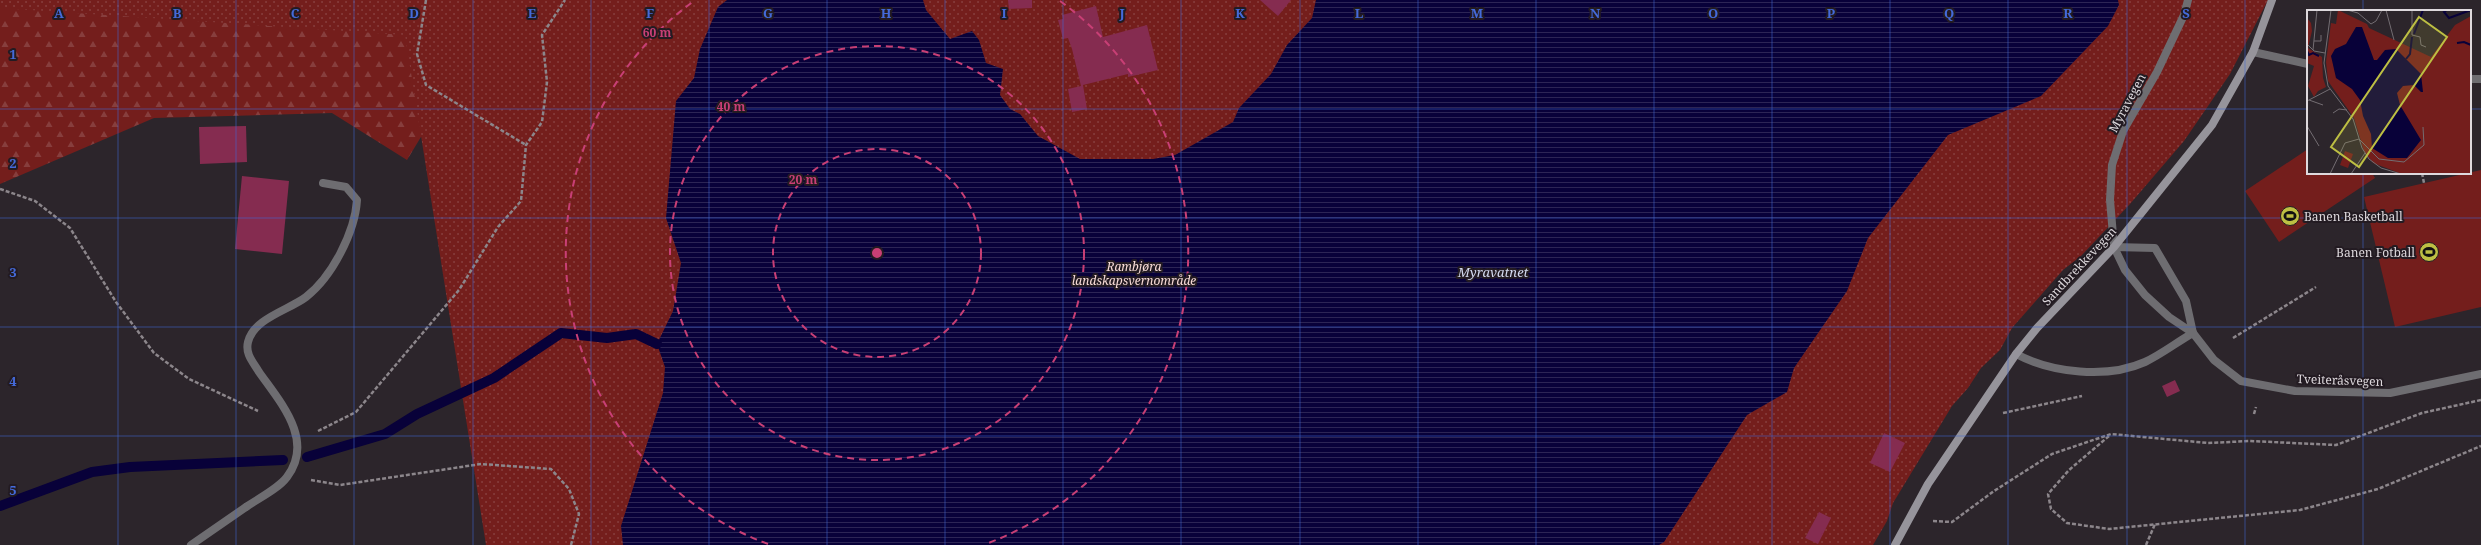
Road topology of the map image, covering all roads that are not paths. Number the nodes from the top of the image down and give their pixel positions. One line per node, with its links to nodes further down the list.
1 (2188, 0): 6 (street, Myravegen)
2 (2272, 0): 3 (street, Sandbrekkevegen)
3 (2253, 52): 4 (street); 6 (street, Sandbrekkevegen)
4 (2307, 64)
5 (322, 183): 10 (street)
6 (2114, 247): 7 (street, Tveiteråsvegen); 7 (street, Tveiteråsvegen); 8 (street, Sandbrekkevegen)
7 (2193, 333): 8 (street); 9 (street, Tveiteråsvegen)
8 (2016, 354): 11 (street, Sandbrekkevegen)
9 (2481, 374)
10 (191, 545)
11 (1894, 545)

